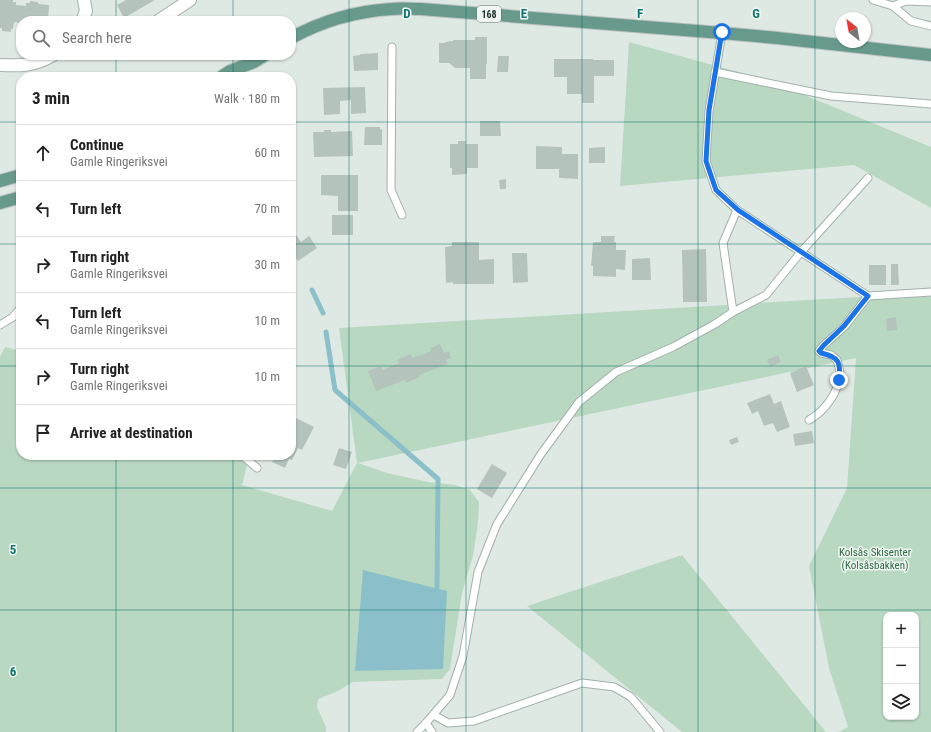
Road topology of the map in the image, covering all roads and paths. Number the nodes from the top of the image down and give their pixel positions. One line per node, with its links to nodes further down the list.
1 (84, 0): 6 (street)
2 (190, 0): 7 (street)
3 (872, 0): 5 (lane)
4 (931, 2): 5 (lane)
5 (893, 6): 8 (lane)
6 (84, 16)
7 (166, 16)
8 (931, 26)
9 (722, 32): 10 (main road, 168); 12 (main road, 168); 19 (lane)
10 (296, 36)
11 (392, 46): 27 (lane)
12 (931, 55)
13 (44, 60): 16 (street)
14 (257, 60): 15 (main road)
15 (254, 62): 17 (main road); 18 (main road)
16 (0, 65)
17 (228, 72)
18 (245, 72)
19 (715, 72): 20 (lane); 26 (lane)
20 (931, 104)
21 (16, 176): 23 (main road)
22 (868, 178): 28 (lane)
23 (0, 181)
24 (16, 198): 25 (main road)
25 (0, 203)
26 (738, 210): 28 (lane); 31 (lane)
27 (402, 215)
28 (801, 252): 30 (lane); 31 (lane)
29 (931, 292): 30 (lane)
30 (868, 296): 34 (lane)
31 (733, 312): 37 (lane)
32 (16, 313): 33 (lane)
33 (0, 325)
34 (809, 420)
35 (248, 460): 36 (lane)
36 (257, 468)
37 (434, 715): 38 (lane); 41 (lane)
38 (426, 723): 39 (lane); 40 (lane)
39 (417, 732)
40 (432, 732)
41 (660, 732)

